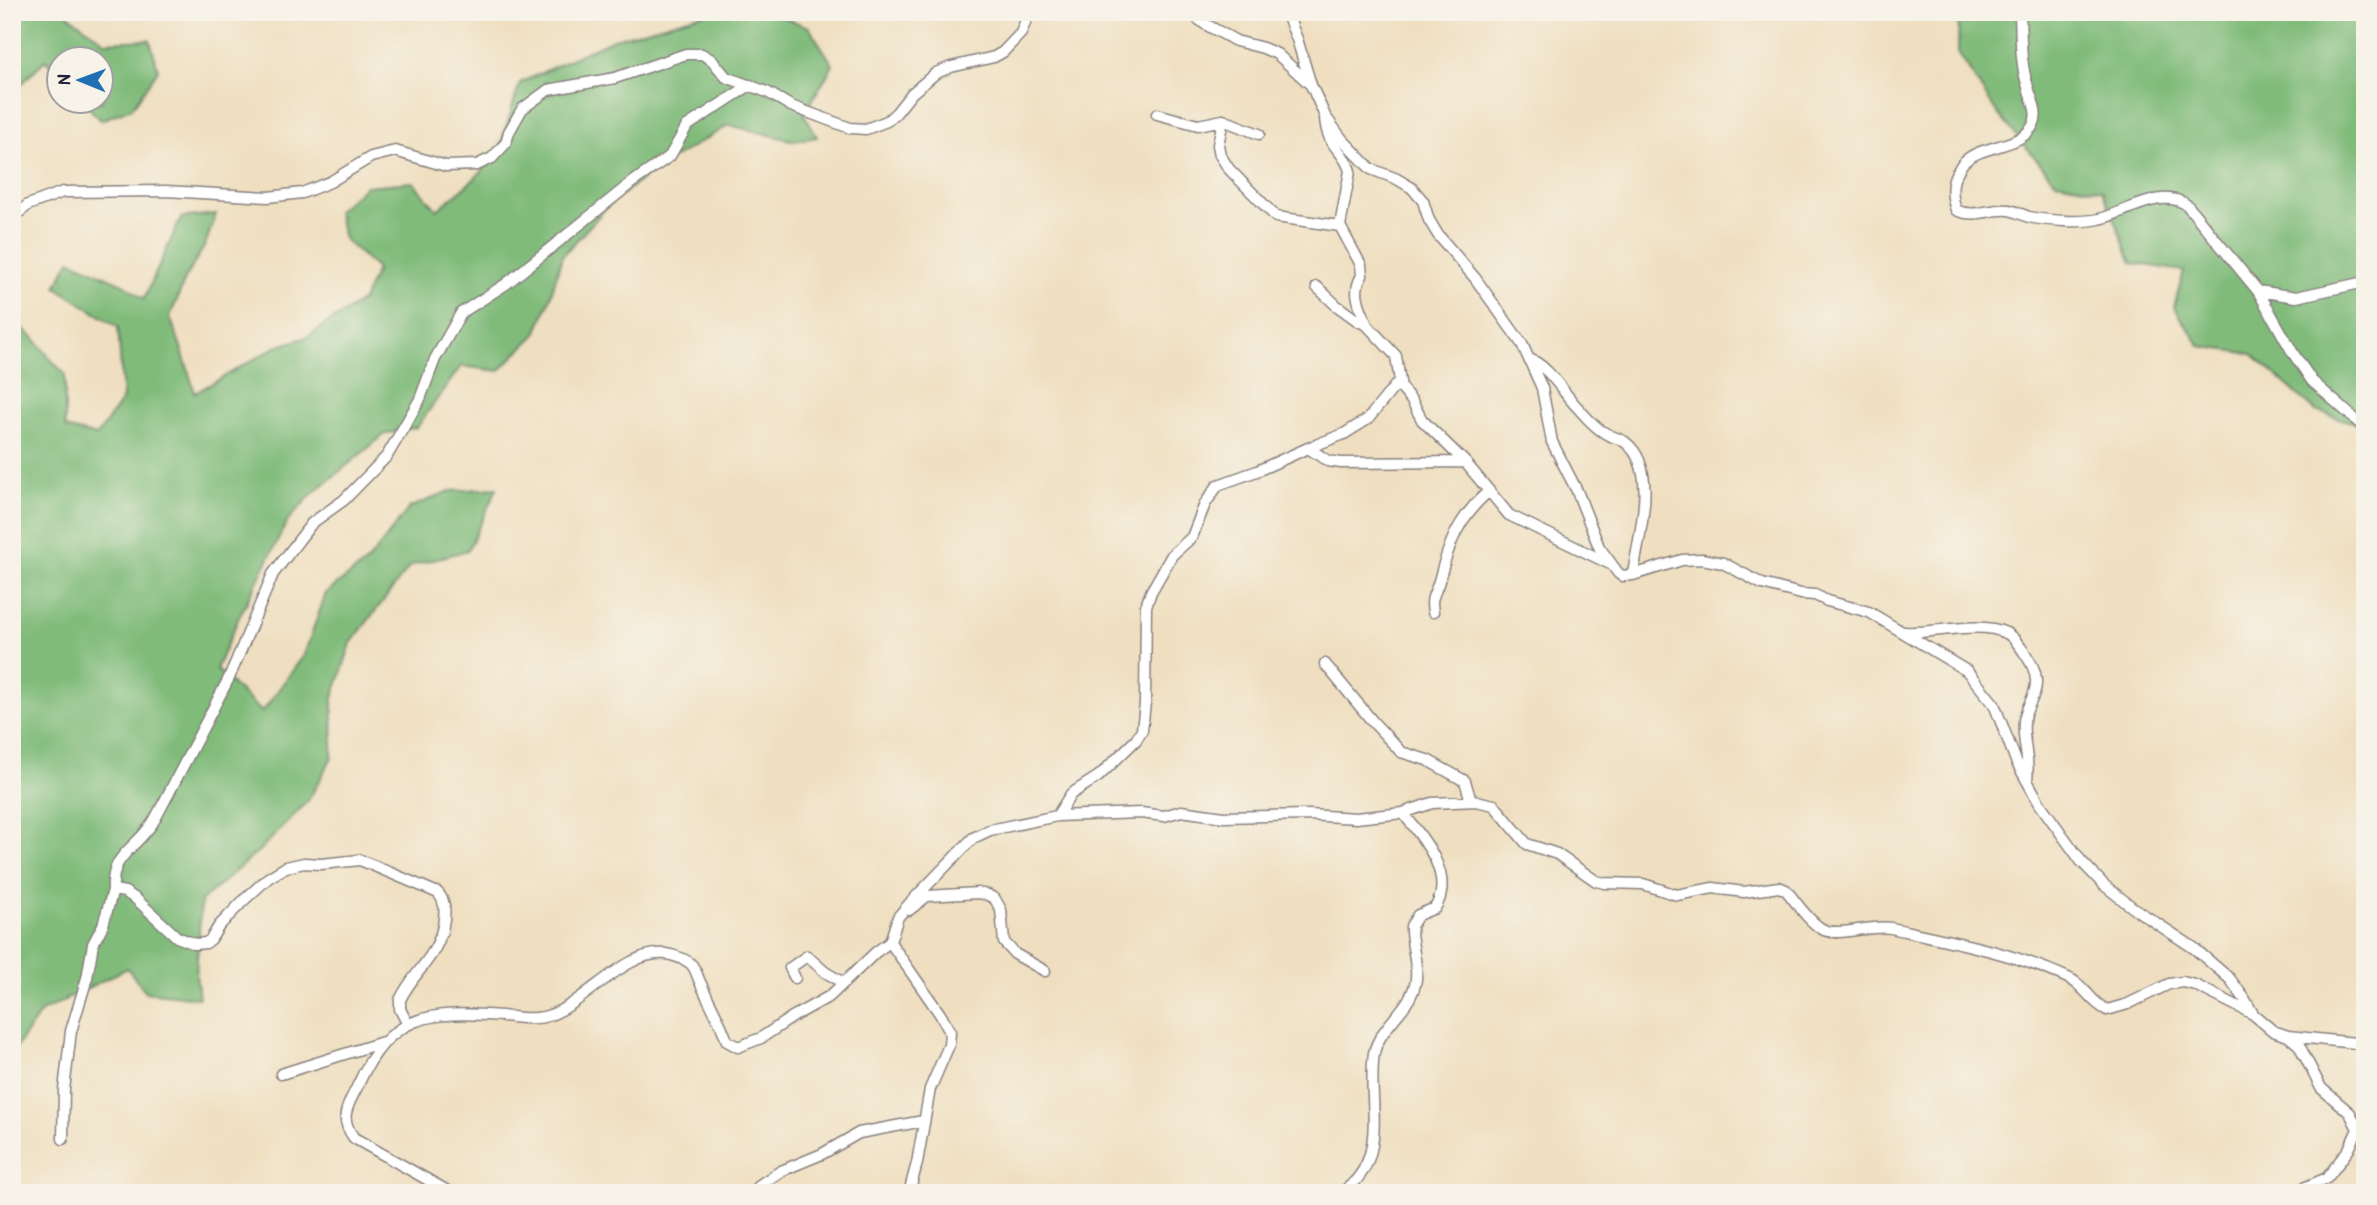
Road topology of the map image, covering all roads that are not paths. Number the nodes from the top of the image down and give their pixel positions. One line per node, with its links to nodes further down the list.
1 (1029, 12): 5 (street)
2 (1189, 12): 6 (street)
3 (1286, 12): 6 (street)
4 (2020, 12): 15 (street)
5 (750, 85): 11 (street); 32 (street)
6 (1311, 85): 8 (street)
7 (1157, 114): 9 (street)
8 (1325, 116): 12 (street); 17 (street)
9 (1223, 120): 10 (street); 12 (street)
10 (1259, 134)
11 (12, 218)
12 (1340, 226): 16 (street)
13 (2365, 282): 15 (street)
14 (1317, 286): 16 (street)
15 (2258, 291): 19 (street)
16 (1367, 324): 18 (street)
17 (1529, 359): 23 (street); 24 (street)
18 (1399, 381): 20 (street); 21 (street)
19 (2365, 428)
20 (1308, 447): 21 (street); 31 (street)
21 (1465, 463): 22 (street)
22 (1489, 492): 23 (street); 25 (street)
23 (1609, 564): 24 (street)
24 (1633, 575): 26 (street)
25 (1433, 612)
26 (1904, 632): 28 (street); 28 (street)
27 (1325, 664): 29 (street)
28 (2026, 780): 38 (street)
29 (1471, 801): 30 (street); 38 (street)
30 (1403, 813): 31 (street); 51 (street)
31 (1057, 816): 33 (street)
32 (113, 890): 39 (street); 45 (street)
33 (898, 917): 34 (street); 35 (street)
34 (890, 942): 37 (street); 44 (street)
35 (1045, 971)
36 (795, 978): 37 (street)
37 (842, 982): 39 (street)
38 (2253, 1014): 40 (street)
39 (407, 1023): 41 (street)
40 (2288, 1036): 42 (street); 52 (street)
41 (383, 1042): 43 (street); 47 (street)
42 (2365, 1044)
43 (281, 1074)
44 (923, 1121): 48 (street); 49 (street)
45 (64, 1139)
46 (1283, 1191): 50 (street)
47 (451, 1193)
48 (753, 1193)
49 (909, 1193)
50 (1295, 1193)
51 (1341, 1193)
52 (2298, 1193)

